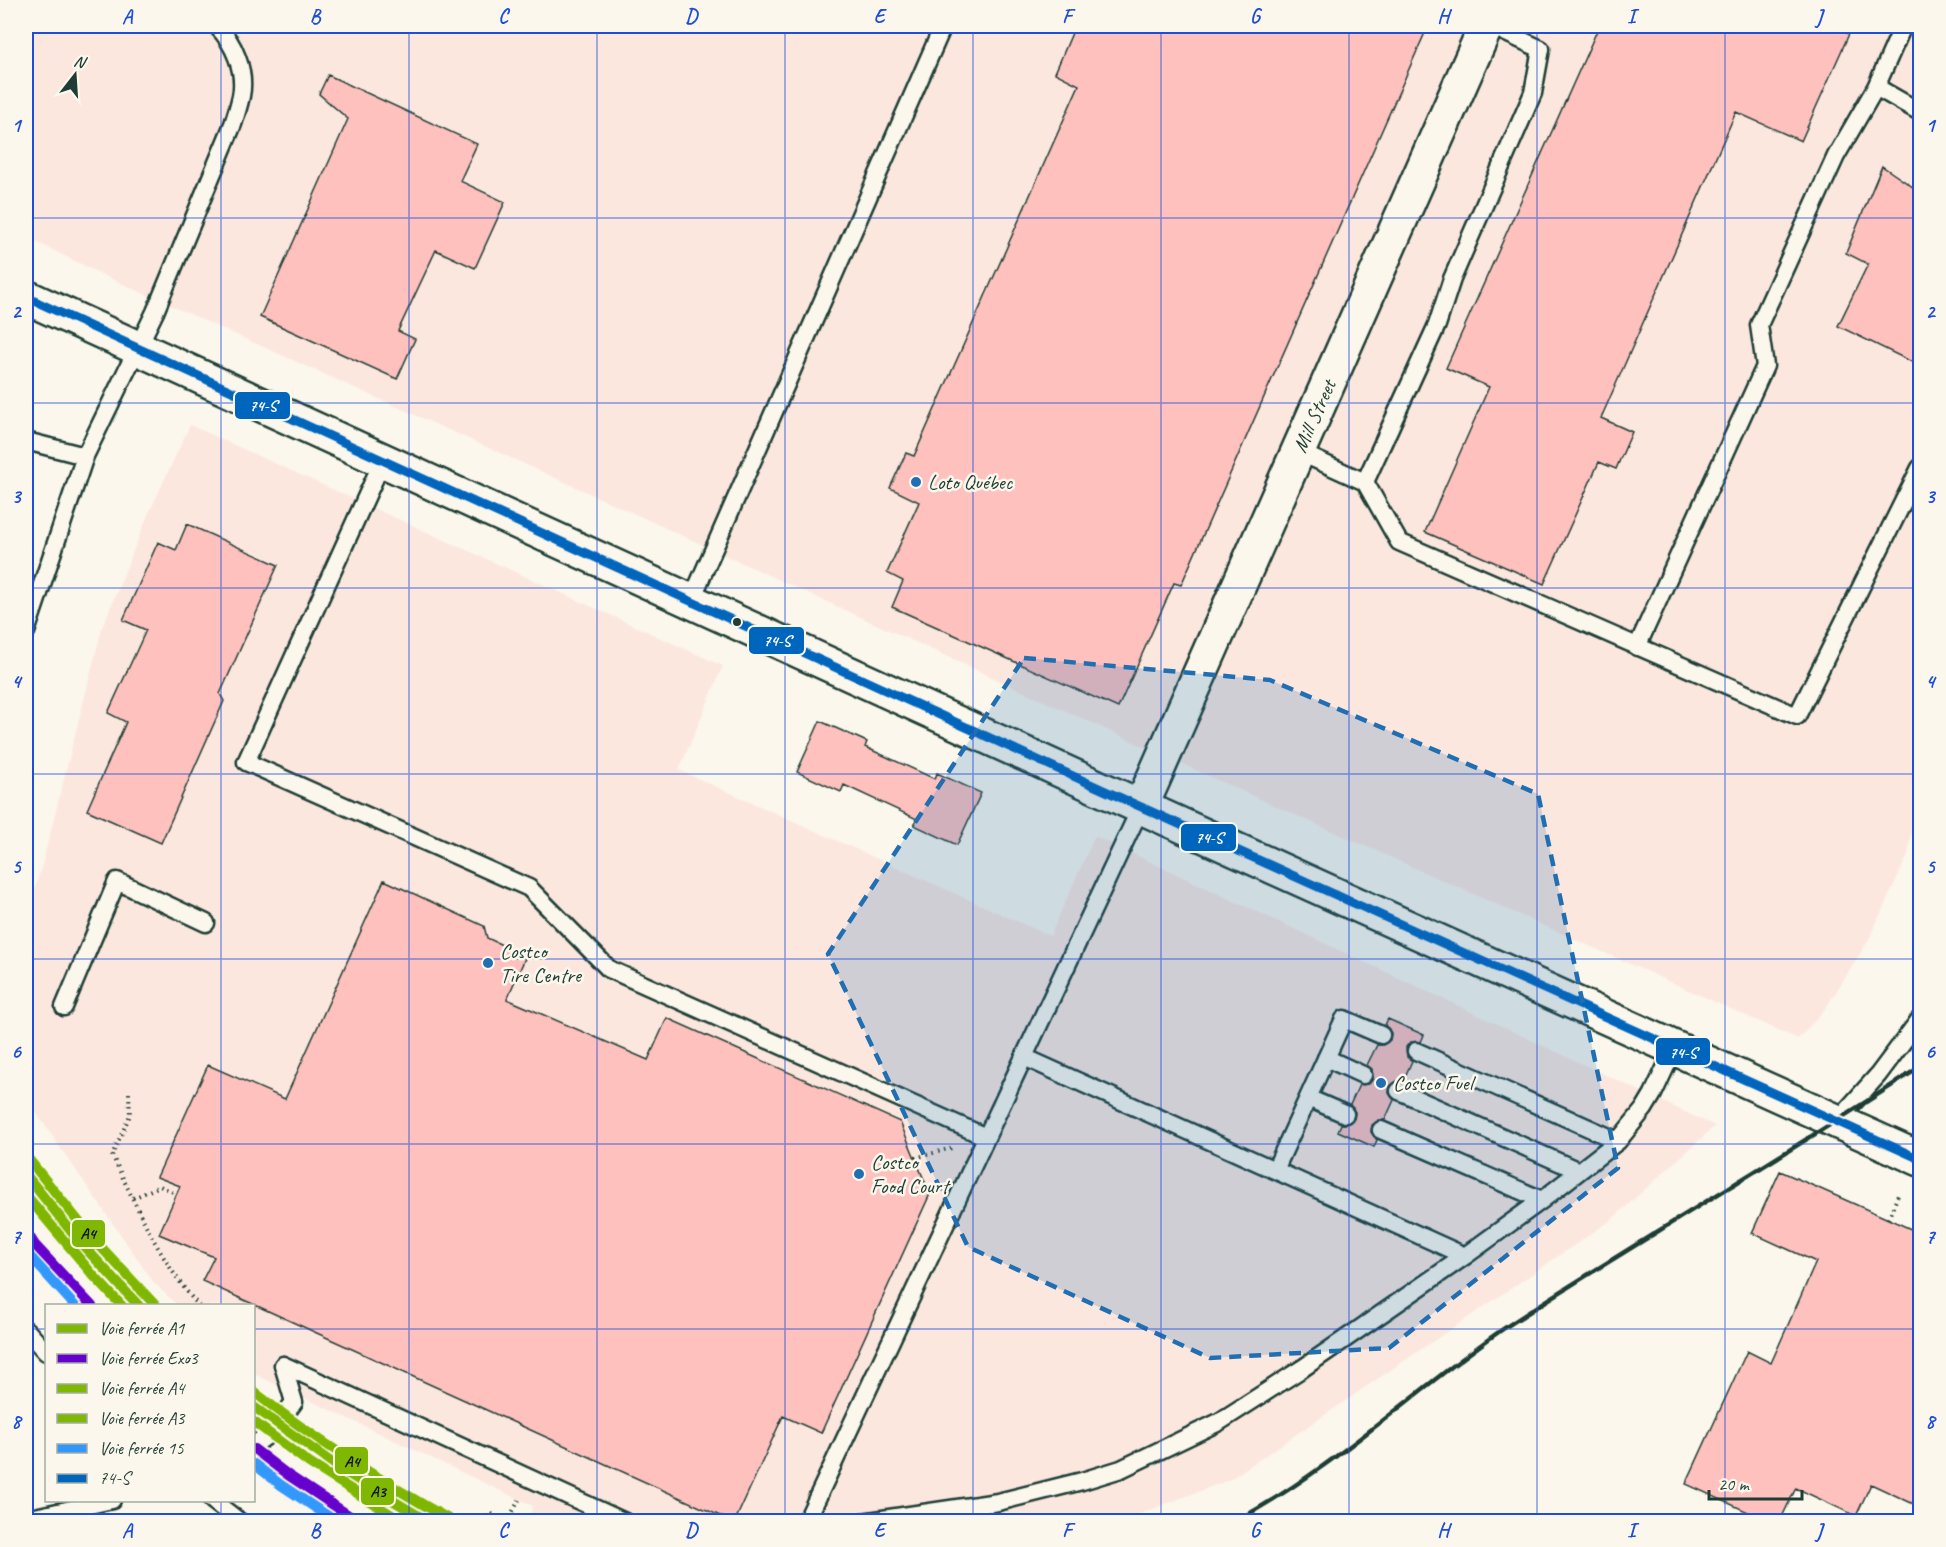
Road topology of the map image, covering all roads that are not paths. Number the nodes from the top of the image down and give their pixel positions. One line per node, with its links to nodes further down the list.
1 (217, 26): 9 (lane)
2 (944, 26): 16 (lane)
3 (1486, 26): 11 (main road, Mill Street)
4 (1491, 26): 15 (lane)
5 (1903, 26): 6 (lane)
6 (1876, 87): 7 (lane); 18 (lane)
7 (1920, 112)
8 (26, 297): 9 (main road)
9 (138, 348): 12 (lane); 13 (main road)
10 (26, 441): 12 (lane)
11 (1299, 452): 15 (lane); 19 (main road, Mill Street)
12 (85, 456): 17 (lane)
13 (383, 460): 16 (main road); 34 (lane)
14 (1920, 468): 18 (lane)
15 (1365, 482): 18 (lane)
16 (691, 601): 19 (main road)
17 (26, 632)
18 (1637, 647)
19 (1141, 807): 24 (main road); 26 (lane)
20 (206, 923): 21 (lane)
21 (64, 1007)
22 (1920, 1019): 32 (lane)
23 (1381, 1035): 27 (lane)
24 (1675, 1047): 32 (main road); 35 (lane)
25 (1416, 1051): 35 (lane)
26 (1024, 1057): 34 (lane); 37 (lane)
27 (1326, 1058): 28 (lane); 30 (lane)
28 (1363, 1075)
29 (1398, 1091): 38 (lane)
30 (1308, 1098): 31 (lane); 37 (lane)
31 (1345, 1114)
32 (1837, 1121): 36 (main road)
33 (1381, 1130): 39 (lane)
34 (986, 1137): 49 (lane)
35 (1618, 1141): 38 (lane)
36 (1920, 1159)
37 (1275, 1170): 40 (lane)
38 (1579, 1171): 39 (lane)
39 (1542, 1200): 40 (lane)
40 (1465, 1256): 50 (lane)
41 (26, 1330): 42 (lane)
42 (45, 1351)
43 (255, 1444): 48 (lane)
44 (103, 1502): 46 (lane)
45 (215, 1502): 47 (lane)
46 (26, 1519)
47 (240, 1521)
48 (625, 1521)
49 (806, 1521)
50 (862, 1521)

